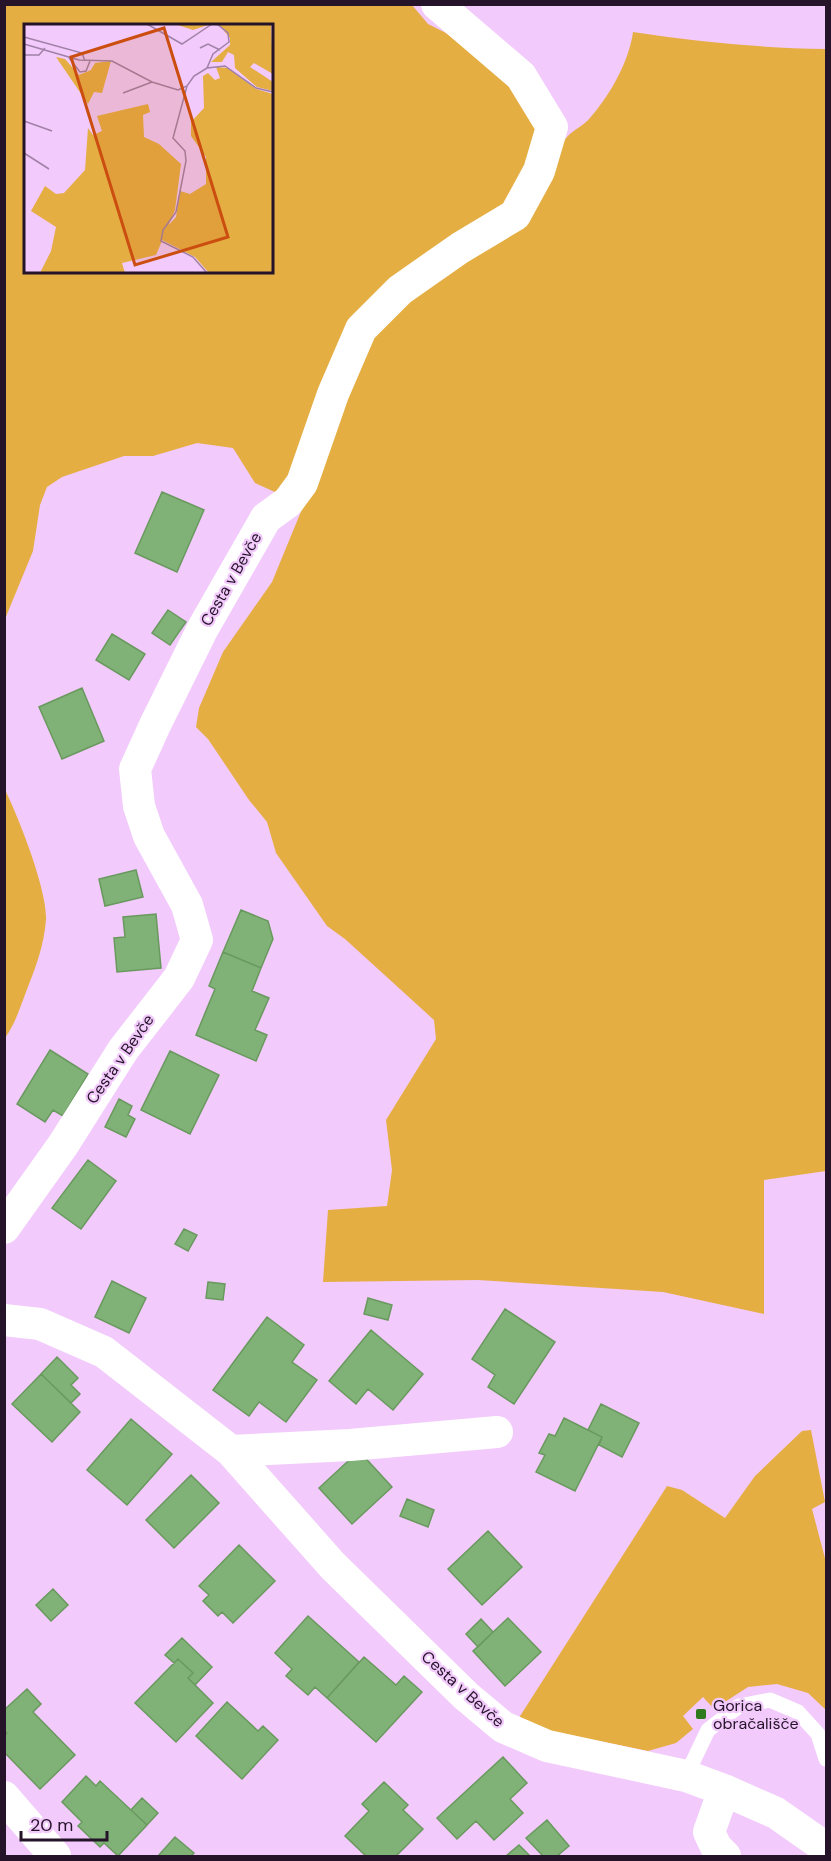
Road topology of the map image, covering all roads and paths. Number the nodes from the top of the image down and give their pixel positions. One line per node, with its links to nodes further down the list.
1 (436, 4): 2 (street, Cesta v Bevče)
2 (4, 1228)
3 (4, 1320): 5 (street, Cesta v Bevče)
4 (498, 1432): 5 (street)
5 (231, 1451): 7 (street, Cesta v Bevče)
6 (826, 1760): 7 (lane)
7 (686, 1776): 8 (street, Cesta v Bevče)
8 (724, 1790): 10 (street, Cesta v Bevče); 12 (street)
9 (4, 1797): 11 (street)
10 (826, 1848)
11 (55, 1857)
12 (725, 1857)

